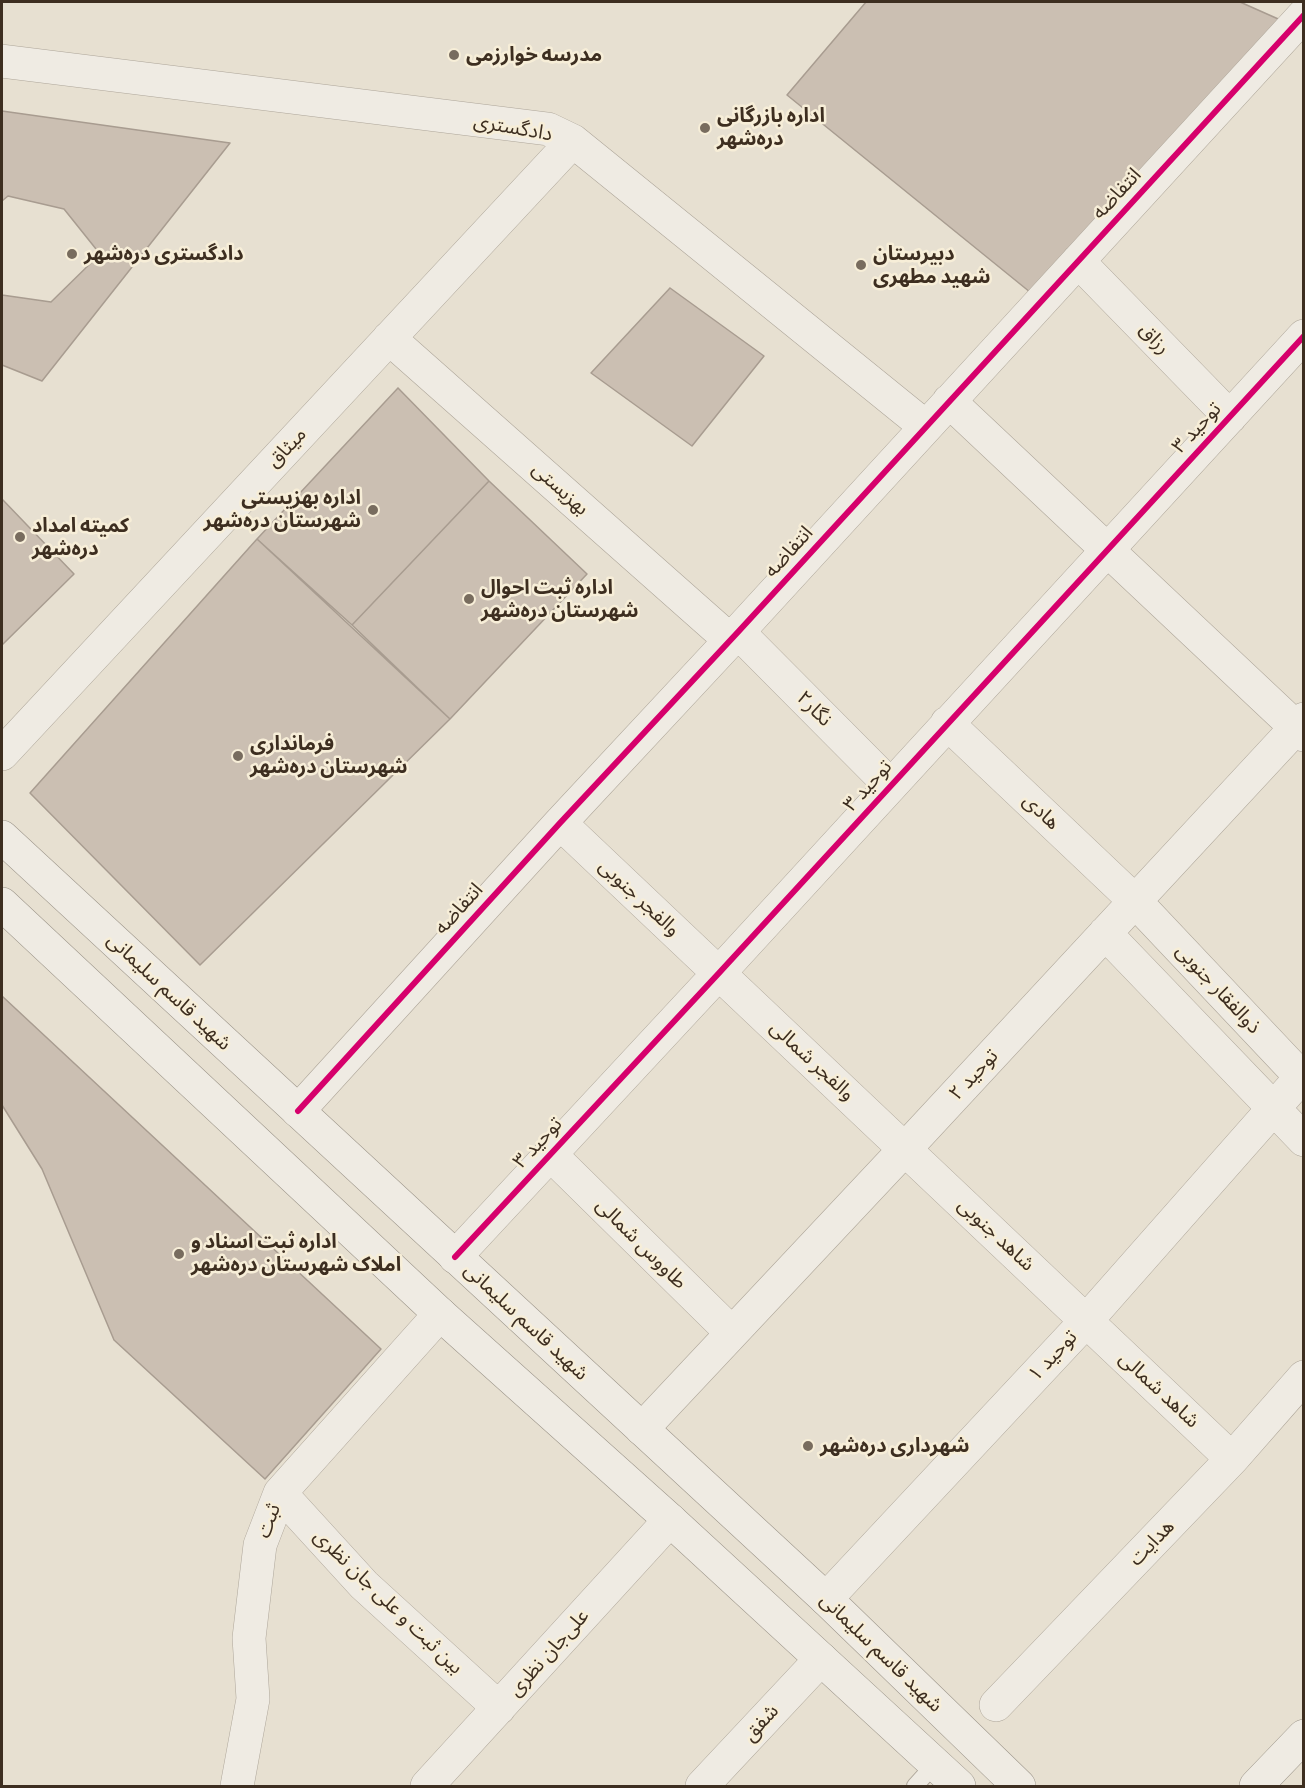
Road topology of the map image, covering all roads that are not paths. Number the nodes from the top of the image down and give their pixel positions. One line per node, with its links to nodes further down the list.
1 (1304, 15): 4 (street, انتفاضه)
2 (2, 61): 3 (street, دادگستری)
3 (573, 141): 6 (street, میثاق); 9 (street, دادگستری)
4 (1078, 261): 7 (street, انتفاضه); 8 (street, رزاق)
5 (1304, 336): 8 (street, توحید ۳)
6 (389, 338): 11 (street, بهزیستی); 14 (street, میثاق)
7 (949, 401): 9 (street, انتفاضه); 10 (street)
8 (1230, 417): 10 (street, توحید ۳)
9 (926, 427): 11 (street, انتفاضه)
10 (1107, 550): 12 (street, توحید ۳); 13 (street)
11 (734, 636): 15 (street, نگار۲); 16 (street, انتفاضه)
12 (947, 723): 15 (street, توحید ۳); 18 (street, هادی)
13 (1301, 727): 18 (street, توحید ۲)
14 (2, 754)
15 (890, 785): 21 (street, توحید ۳)
16 (560, 823): 21 (street, والفجر جنوبی); 24 (street, انتفاضه)
17 (2, 837): 24 (street, شهید قاسم سلیمانی)
18 (1135, 901): 20 (street, توحید ۲); 22 (street, ذوالفقار جنوبی)
19 (2, 904): 29 (street)
20 (1105, 933): 23 (street); 26 (street, توحید ۲)
21 (719, 973): 26 (street, والفجر شمالی); 27 (street, توحید ۳)
22 (1303, 1077): 23 (street)
23 (1272, 1107): 25 (street); 30 (street, توحید ۱)
24 (298, 1111): 28 (street, شهید قاسم سلیمانی)
25 (1304, 1140)
26 (905, 1149): 30 (street, شاهد جنوبی); 31 (street, توحید ۲)
27 (550, 1154): 28 (street, توحید ۳); 31 (street, طاووس شمالی)
28 (455, 1257): 33 (street, شهید قاسم سلیمانی)
29 (440, 1314): 35 (street, ثبت); 36 (street)
30 (1086, 1321): 34 (street, شاهد شمالی); 37 (street, توحید ۱)
31 (732, 1333): 33 (street, توحید ۲)
32 (1304, 1377): 34 (street, هدایت)
33 (642, 1429): 37 (street, شهید قاسم سلیمانی)
34 (1233, 1459): 39 (street, هدایت)
35 (280, 1493): 40 (street, بین ثبت و علی جان نظری); 45 (street, ثبت)
36 (670, 1520): 38 (street); 40 (street, علی‌جان نظری)
37 (826, 1599): 43 (street, شهید قاسم سلیمانی)
38 (821, 1659): 42 (street); 47 (street, شفق)
39 (996, 1705)
40 (499, 1708): 46 (street, علی‌جان نظری)
41 (1304, 1736): 44 (street)
42 (925, 1775): 48 (street)
43 (1013, 1781): 49 (street)
44 (1256, 1784)
45 (237, 1786)
46 (426, 1786)
47 (702, 1786)
48 (959, 1786)
49 (1044, 1786)

